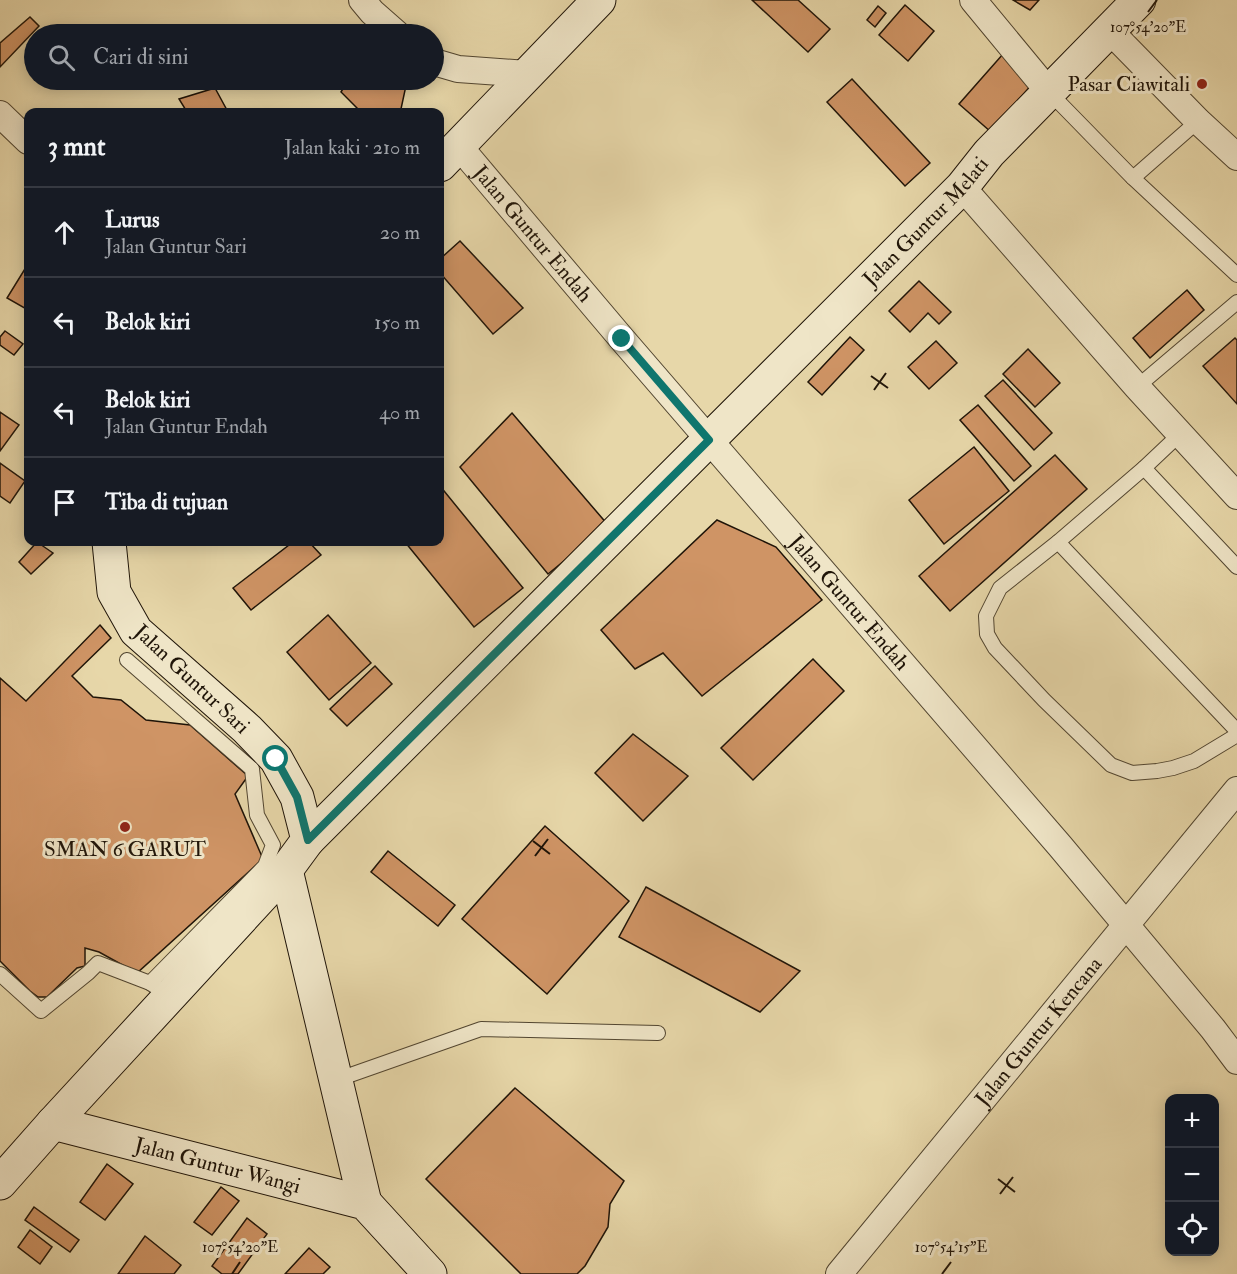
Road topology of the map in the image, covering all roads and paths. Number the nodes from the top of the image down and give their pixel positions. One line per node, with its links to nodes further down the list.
1 (362, 0): 5 (street)
2 (599, 0): 8 (street)
3 (973, 0): 9 (street)
4 (1139, 0): 6 (street, Jalan Guntur Melati)
5 (386, 24)
6 (1110, 31): 9 (street, Jalan Guntur Melati); 11 (street)
7 (444, 66): 8 (street)
8 (527, 74): 13 (street)
9 (1048, 92): 15 (lane); 16 (street, Jalan Guntur Melati)
10 (0, 114): 12 (street)
11 (1198, 121): 14 (street); 15 (lane)
12 (24, 137)
13 (449, 155): 21 (street, Jalan Guntur Endah)
14 (1237, 158)
15 (1133, 178): 17 (lane)
16 (962, 187): 19 (street); 21 (street, Jalan Guntur Melati)
17 (1237, 275)
18 (1237, 302): 19 (lane)
19 (1137, 387): 20 (street)
20 (1180, 434): 22 (lane); 23 (street)
21 (709, 440): 31 (street, Jalan Guntur Melati); 33 (street, Jalan Guntur Endah)
22 (1144, 468): 24 (lane); 26 (lane)
23 (1237, 496)
24 (1058, 542): 28 (lane); 29 (lane)
25 (109, 546): 31 (street, Jalan Guntur Sari)
26 (1237, 567)
27 (127, 660): 35 (lane)
28 (1237, 731)
29 (1237, 735)
30 (1237, 790): 33 (street, Jalan Guntur Kencana)
31 (308, 840): 32 (street)
32 (286, 870): 35 (street); 38 (street)
33 (1126, 925): 37 (street, Jalan Guntur Endah); 43 (street, Jalan Guntur Kencana)
34 (0, 974): 35 (lane)
35 (160, 990): 39 (street)
36 (658, 1033): 38 (lane)
37 (1237, 1061)
38 (336, 1080): 41 (street)
39 (53, 1123): 40 (street); 41 (street, Jalan Guntur Wangi)
40 (0, 1182)
41 (365, 1203): 42 (street)
42 (430, 1274)
43 (839, 1274)

